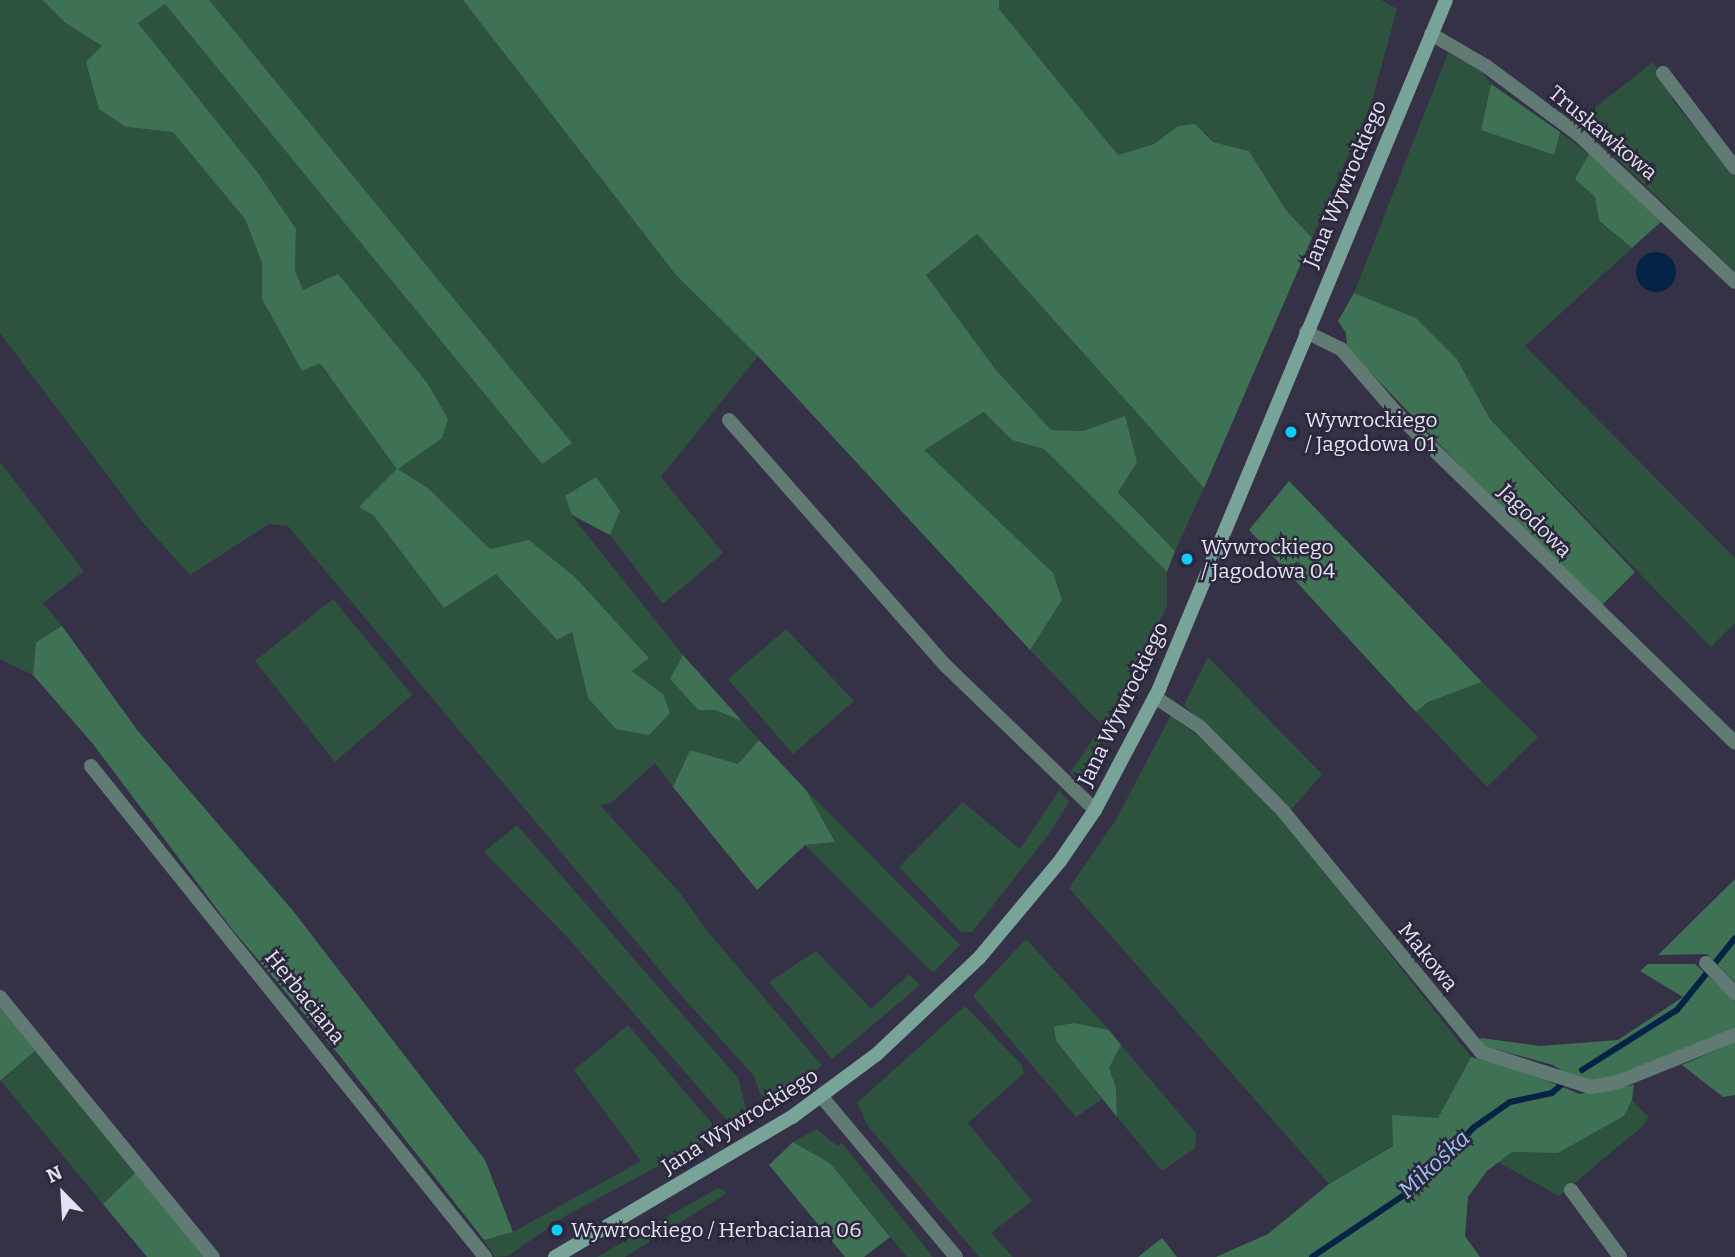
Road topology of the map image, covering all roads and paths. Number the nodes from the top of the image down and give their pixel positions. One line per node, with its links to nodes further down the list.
1 (1446, 0): 2 (street, Jana Wywrockiego)
2 (1431, 34): 5 (street, Truskawkowa); 6 (street, Jana Wywrockiego)
3 (1663, 73): 4 (street)
4 (1735, 168)
5 (1735, 282)
6 (1306, 332): 8 (street, Jana Wywrockiego); 9 (street, Jagodowa)
7 (729, 420): 11 (street)
8 (1155, 697): 11 (street, Jana Wywrockiego); 15 (street, Makowa)
9 (1735, 743)
10 (90, 766): 19 (street, Herbaciana)
11 (1095, 810): 16 (street, Jana Wywrockiego)
12 (1706, 963): 13 (street)
13 (1735, 993)
14 (0, 997): 18 (street)
15 (1735, 1035)
16 (821, 1096): 20 (street, Jana Wywrockiego); 21 (street)
17 (1571, 1190): 22 (street)
18 (213, 1257)
19 (485, 1257)
20 (555, 1257)
21 (956, 1257)
22 (1620, 1257)

